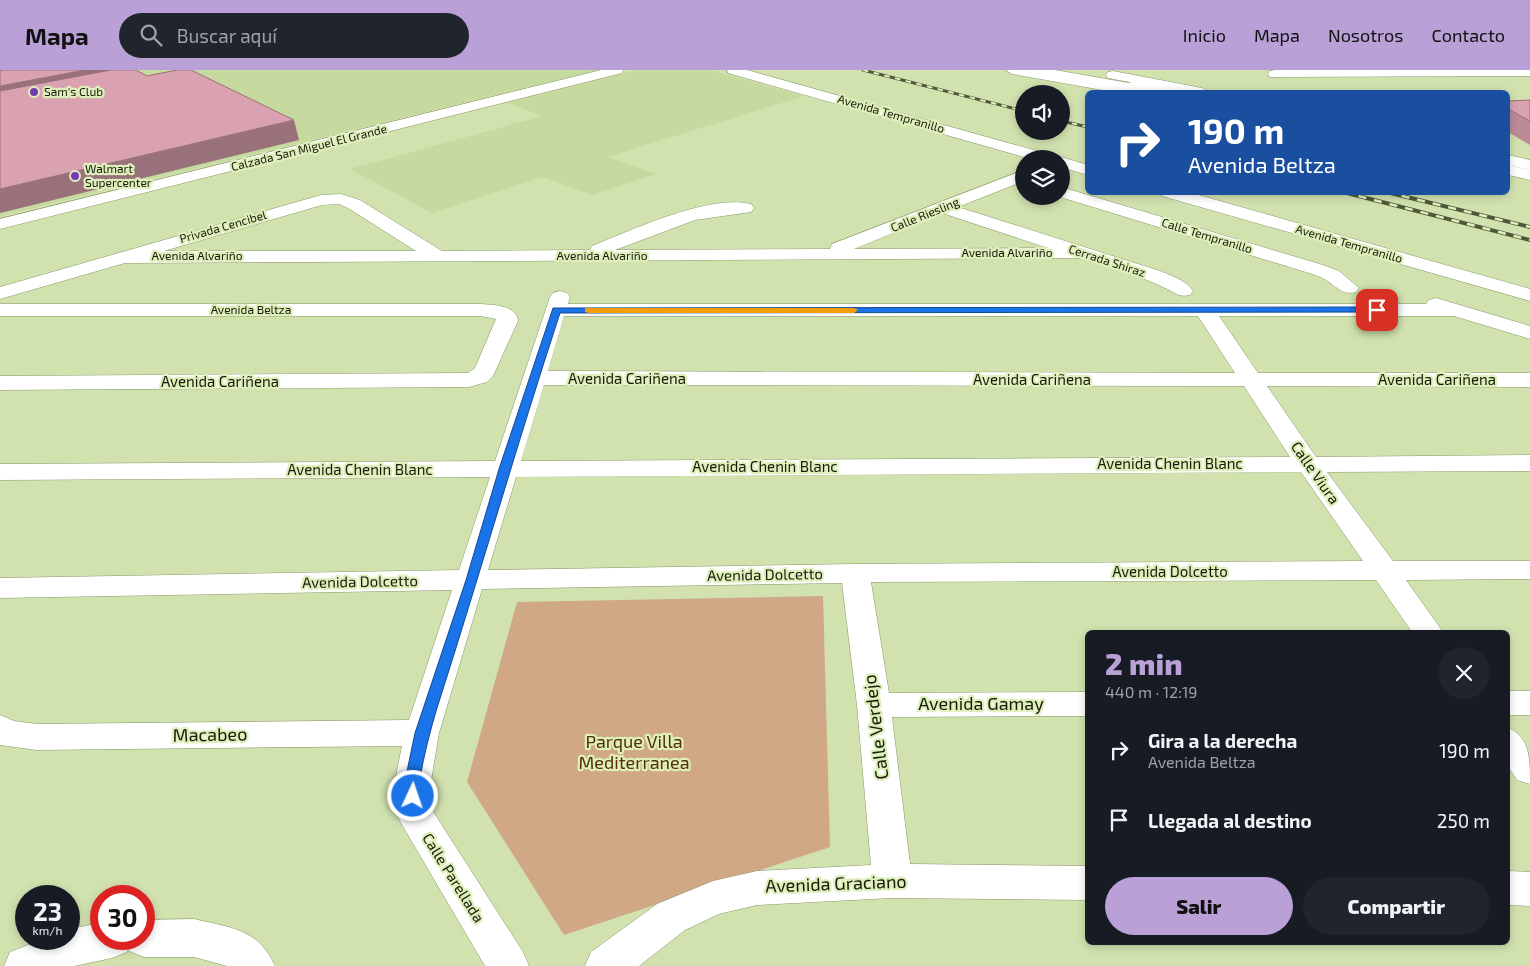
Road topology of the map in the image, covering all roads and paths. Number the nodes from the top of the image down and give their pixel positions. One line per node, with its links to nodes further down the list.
1 (616, 70): 26 (main road, Calzada San Miguel El Grande)
2 (733, 70): 13 (main road, Avenida Tempranillo)
3 (1012, 70): 9 (main road)
4 (1034, 70): 8 (main road)
5 (1063, 70): 11 (main road)
6 (1530, 72): 7 (main road)
7 (1275, 74)
8 (1087, 75): 10 (main road); 12 (main road)
9 (1122, 90)
10 (1144, 90)
11 (1169, 90)
12 (1188, 90)
13 (1017, 150)
14 (1510, 157): 16 (main road)
15 (1510, 160): 16 (main road)
16 (1530, 163)
17 (1070, 165): 18 (main road)
18 (1085, 169)
19 (1510, 170): 20 (main road)
20 (1530, 175)
21 (1015, 180): 25 (main road, Calle Riesling)
22 (1070, 195): 32 (main road, Calle Tempranillo)
23 (1179, 195): 36 (main road, Avenida Tempranillo)
24 (745, 208): 30 (main road)
25 (943, 208): 27 (main road, Cerrada Shiraz); 28 (main road, Calle Riesling)
26 (0, 224)
27 (1081, 252): 28 (main road, Avenida Alvariño); 34 (main road, Cerrada Shiraz)
28 (825, 254): 30 (main road, Avenida Alvariño)
29 (436, 255): 30 (main road, Avenida Alvariño); 31 (main road, Avenida Alvariño); 31 (main road, Privada Cencibel)
30 (582, 256): 35 (main road, Calle Parellada)
31 (123, 257): 33 (main road, Privada Cencibel)
32 (1349, 288)
33 (0, 292)
34 (1183, 292)
35 (562, 294): 40 (main road); 42 (main road, Calle Parellada)
36 (1530, 295)
37 (1420, 299): 39 (main road)
38 (0, 310): 43 (main road, Avenida Beltza)
39 (1453, 310): 40 (main road); 41 (main road)
40 (1205, 311): 45 (main road, Calle Viura)
41 (1530, 333)
42 (533, 378): 45 (main road, Avenida Cariñena); 49 (main road, Calle Parellada)
43 (469, 380): 46 (main road, Avenida Cariñena)
44 (1530, 380): 45 (main road, Avenida Cariñena)
45 (1253, 381): 48 (main road, Calle Viura)
46 (0, 383)
47 (1530, 463): 48 (main road, Avenida Chenin Blanc)
48 (1308, 464): 49 (main road, Avenida Chenin Blanc); 51 (main road, Calle Viura)
49 (504, 469): 50 (main road, Avenida Chenin Blanc); 54 (main road, Calle Parellada)
50 (0, 472)
51 (1384, 570): 52 (main road, Avenida Dolcetto); 53 (main road, Avenida Dolcetto); 56 (main road, Calle Viura)
52 (1530, 570)
53 (855, 573): 54 (main road, Avenida Dolcetto); 60 (main road, Calle Verdejo)
54 (472, 580): 55 (main road, Avenida Dolcetto); 62 (main road, Calle Parellada)
55 (0, 588)
56 (1427, 630)
57 (1510, 703): 58 (main road)
58 (1530, 703)
59 (1085, 704): 60 (main road, Avenida Gamay)
60 (874, 705): 65 (main road, Calle Verdejo)
61 (0, 728): 62 (main road, Macabeo)
62 (422, 733): 73 (main road, Calle Parellada)
63 (1510, 744): 64 (main road)
64 (1530, 770)
65 (892, 881): 66 (main road, Avenida Graciano); 74 (main road, Avenida Graciano)
66 (1085, 883)
67 (1510, 888): 68 (main road)
68 (1530, 889)
69 (155, 938): 72 (main road)
70 (90, 944): 71 (main road)
71 (25, 966)
72 (254, 966)
73 (508, 966)
74 (606, 966)

